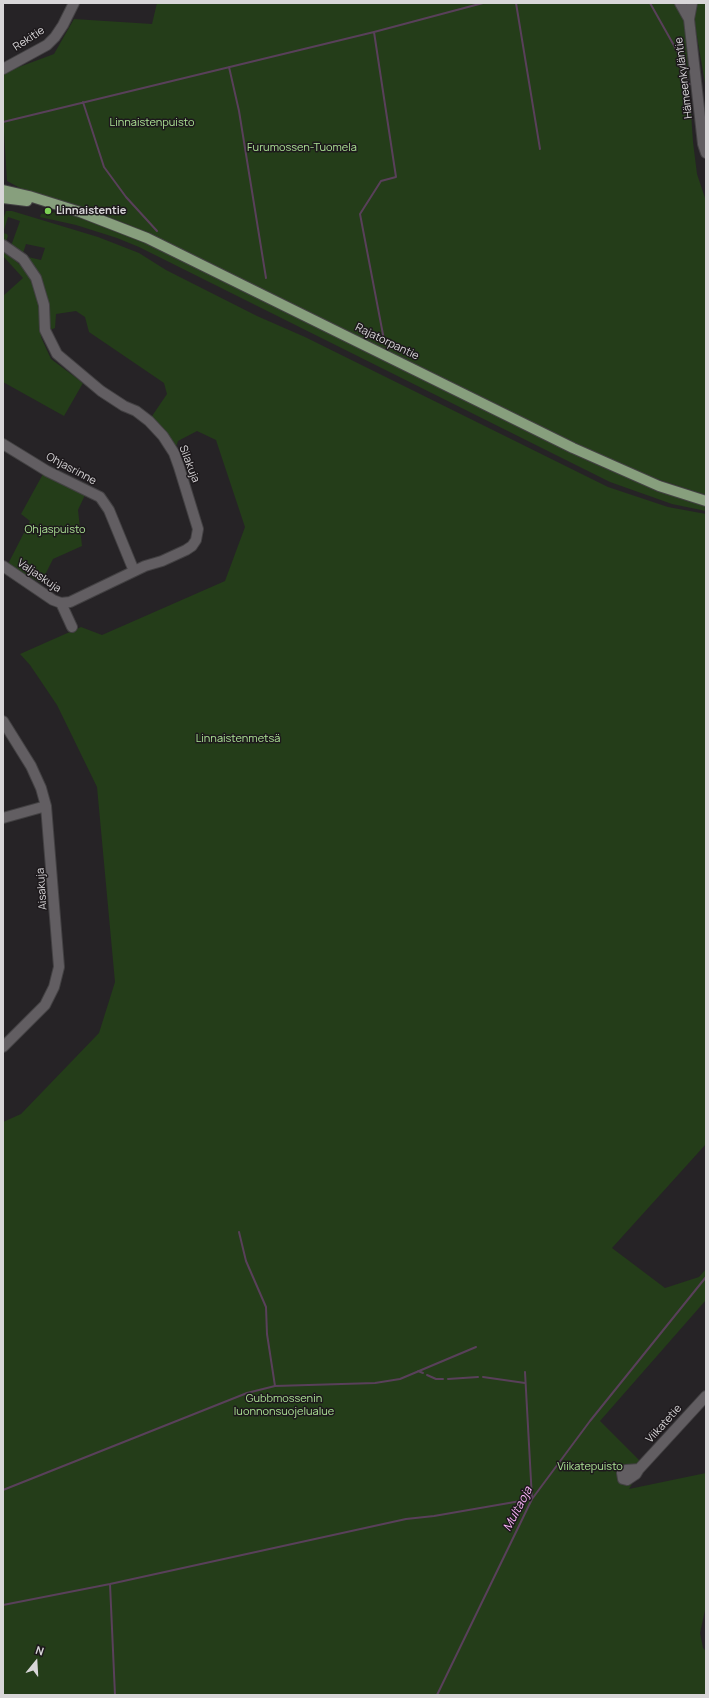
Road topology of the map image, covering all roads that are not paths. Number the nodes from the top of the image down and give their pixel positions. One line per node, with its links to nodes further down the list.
1 (74, 3): 5 (street, Rekitie)
2 (680, 3): 4 (street, Hämeenkyläntie)
3 (692, 3): 4 (street)
4 (689, 19): 6 (street, Hämeenkyläntie)
5 (3, 68)
6 (706, 153)
7 (3, 190): 9 (main road, Rajatorpantie)
8 (3, 198): 9 (main road, Rajatorpantie)
9 (57, 206): 12 (main road, Rajatorpantie)
10 (3, 245): 14 (street, Silakuja)
11 (3, 444): 14 (street, Ohjasrinne)
12 (706, 500)
13 (3, 566): 15 (street, Valjaskuja)
14 (134, 571): 15 (street, Silakuja)
15 (61, 603): 16 (street, Valjaskuja)
16 (72, 627)
17 (3, 721): 18 (street, Aisakuja)
18 (46, 806): 19 (street); 20 (street, Aisakuja)
19 (3, 818)
20 (3, 1047)
21 (706, 1396): 22 (street, Viikatetie)
22 (638, 1469)

